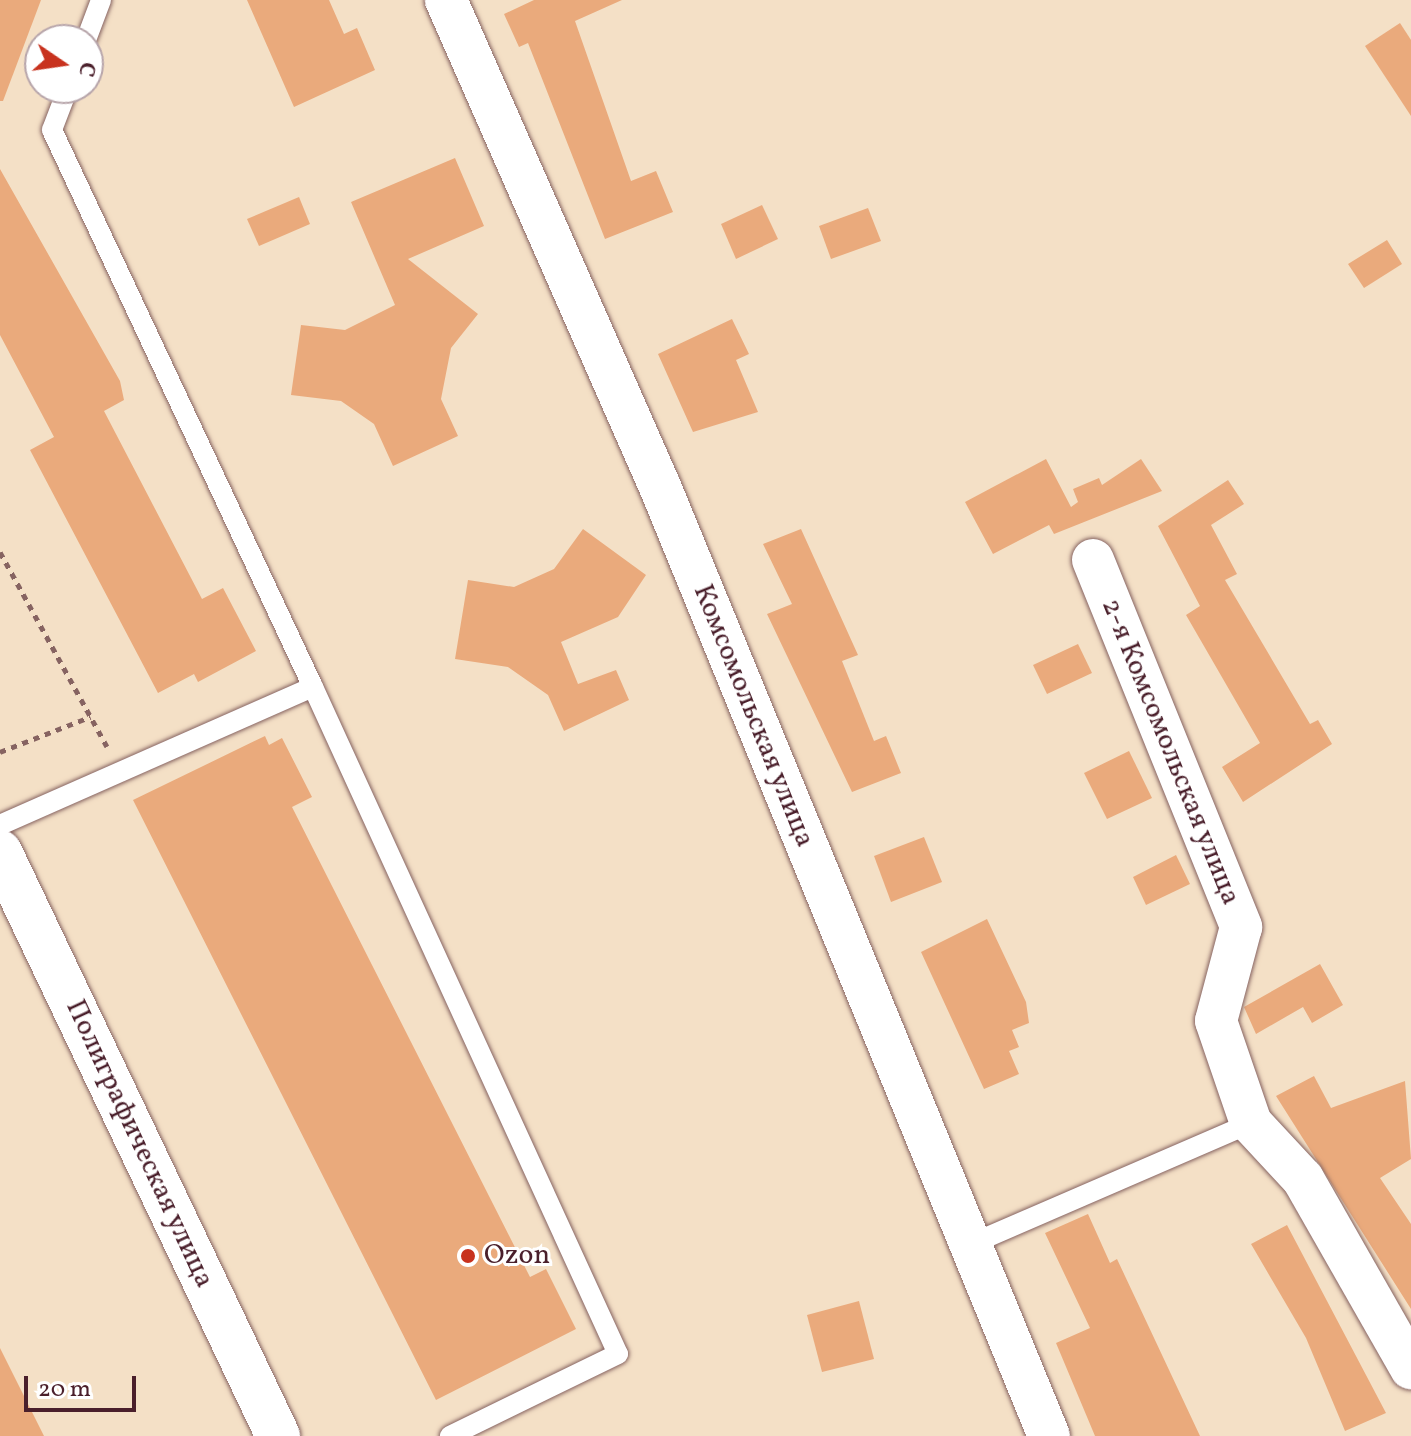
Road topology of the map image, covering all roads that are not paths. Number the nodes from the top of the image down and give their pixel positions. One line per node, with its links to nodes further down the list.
1 (101, 0): 3 (lane)
2 (446, 0): 10 (street, Комсомольская улица)
3 (92, 24)
4 (62, 104): 6 (lane)
5 (1093, 560): 9 (street, 2-я Комсомольская улица)
6 (313, 687): 7 (lane); 13 (lane)
7 (0, 825)
8 (0, 852): 12 (main road, Полиграфическая улица)
9 (1251, 1123): 10 (lane); 11 (street, 2-я Комсомольская улица)
10 (969, 1245): 14 (street, Комсомольская улица)
11 (1411, 1368)
12 (278, 1436)
13 (450, 1436)
14 (1049, 1436)

